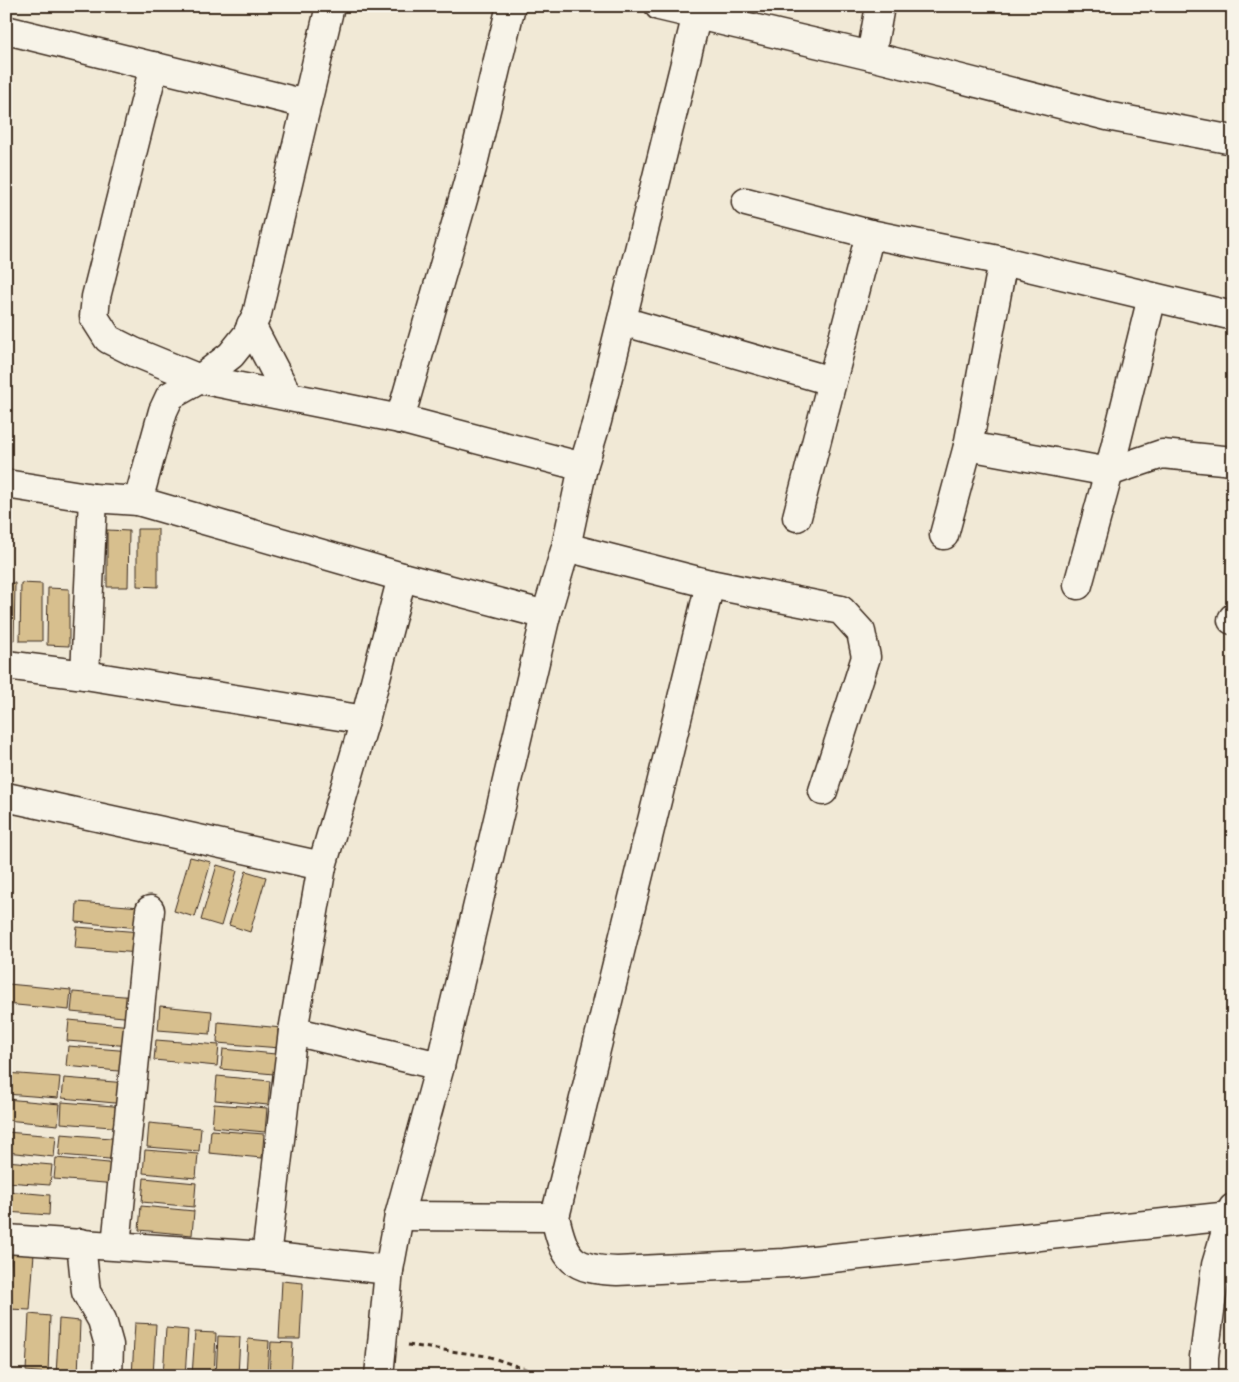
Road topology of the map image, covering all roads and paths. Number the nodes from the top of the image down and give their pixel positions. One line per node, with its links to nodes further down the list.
1 (330, 6): 9 (street)
2 (511, 6): 21 (street)
3 (660, 6): 5 (street)
4 (880, 6): 7 (street)
5 (698, 11): 7 (street); 16 (street)
6 (7, 33): 8 (street)
7 (871, 56): 10 (street)
8 (154, 66): 9 (street); 18 (street)
9 (306, 104): 17 (street)
10 (1233, 140)
11 (746, 202): 12 (street)
12 (870, 234): 13 (street); 19 (street)
13 (1004, 261): 14 (street); 22 (street)
14 (1152, 297): 15 (street); 25 (street)
15 (1233, 316)
16 (622, 320): 19 (street); 24 (street)
17 (251, 325): 18 (street); 20 (street)
18 (200, 379): 20 (street); 28 (street)
19 (831, 381): 29 (street)
20 (288, 396): 21 (street)
21 (400, 419): 24 (street)
22 (968, 446): 25 (street); 30 (street)
23 (1233, 461): 25 (street)
24 (583, 467): 31 (street)
25 (1109, 472): 34 (street)
26 (6, 484): 27 (street)
27 (94, 498): 28 (street); 37 (street)
28 (138, 500): 32 (street)
29 (797, 517)
30 (944, 535)
31 (566, 547): 33 (street); 35 (street)
32 (402, 577): 35 (street); 38 (street)
33 (710, 584): 39 (street); 46 (street)
34 (1078, 585)
35 (546, 615): 44 (street)
36 (6, 665): 37 (street)
37 (86, 675): 38 (street)
38 (366, 720): 41 (street)
39 (823, 791)
40 (6, 798): 41 (street)
41 (322, 866): 43 (street)
42 (150, 910): 50 (street)
43 (293, 1031): 44 (street); 51 (street)
44 (440, 1066): 45 (street)
45 (399, 1216): 46 (street); 52 (street)
46 (555, 1217): 47 (street)
47 (1230, 1222): 57 (street)
48 (6, 1238): 49 (street)
49 (81, 1243): 50 (street); 54 (street)
50 (116, 1246): 51 (street)
51 (266, 1256): 52 (street)
52 (389, 1270): 53 (street)
53 (382, 1342): 55 (street); 56 (path)
54 (108, 1376)
55 (379, 1376)
56 (546, 1376)
57 (1204, 1376)

